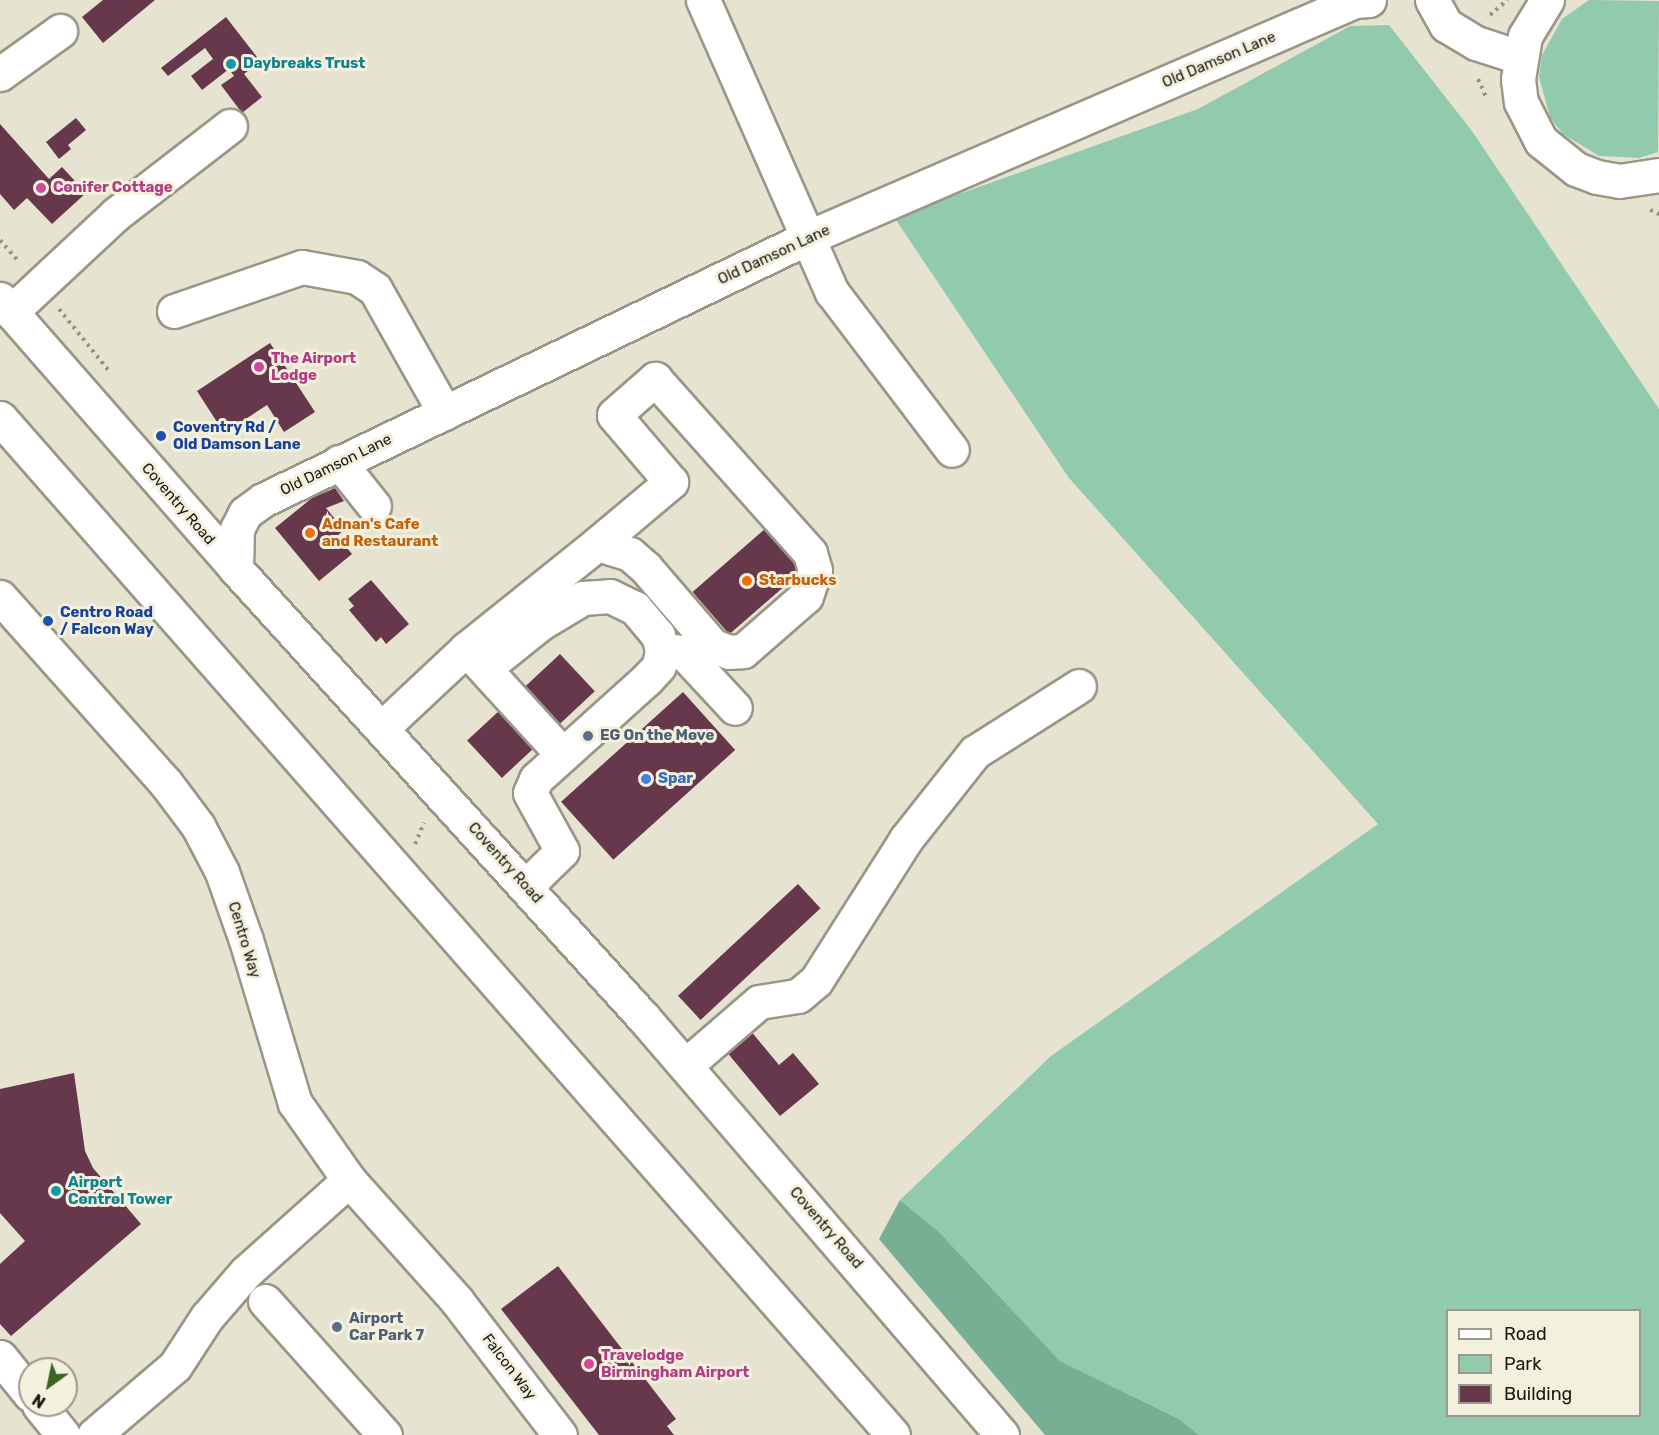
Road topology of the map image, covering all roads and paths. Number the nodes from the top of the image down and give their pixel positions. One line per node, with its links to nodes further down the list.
1 (703, 0): 10 (main road)
2 (1369, 0): 10 (main road, Old Damson Lane)
3 (1432, 0): 6 (main road)
4 (1547, 0): 6 (main road)
5 (60, 31): 7 (main road)
6 (1519, 57): 9 (main road)
7 (0, 74)
8 (230, 126): 11 (main road)
9 (1653, 180)
10 (809, 237): 13 (main road, Old Damson Lane); 15 (main road)
11 (6, 305): 19 (main road, Coventry Road)
12 (174, 311): 13 (main road)
13 (445, 413): 16 (main road, Old Damson Lane)
14 (0, 418): 28 (main road)
15 (952, 450)
16 (339, 462): 17 (main road); 19 (main road, Old Damson Lane)
17 (374, 506)
18 (597, 544): 18 (main road); 22 (main road)
19 (236, 569): 25 (main road, Coventry Road)
20 (0, 597): 31 (main road, Centro Way)
21 (662, 650): 22 (main road); 24 (main road); 26 (main road)
22 (476, 659): 25 (main road); 26 (main road)
23 (1079, 686): 30 (main road)
24 (735, 708)
25 (383, 727): 27 (main road, Coventry Road)
26 (562, 756): 29 (main road)
27 (436, 785): 28 (path); 29 (main road, Coventry Road)
28 (402, 874): 42 (main road)
29 (526, 886): 30 (main road, Coventry Road)
30 (686, 1065): 34 (main road, Coventry Road)
31 (348, 1180): 33 (main road, Centro Way); 39 (main road)
32 (265, 1301): 40 (main road)
33 (457, 1301): 41 (main road, Falcon Way)
34 (931, 1349): 43 (main road); 44 (main road, Coventry Road)
35 (0, 1357): 36 (main road)
36 (18, 1379)
37 (49, 1417): 38 (main road)
38 (63, 1435)
39 (94, 1435)
40 (385, 1435)
41 (560, 1435)
42 (893, 1435)
43 (982, 1435)
44 (1002, 1435)

